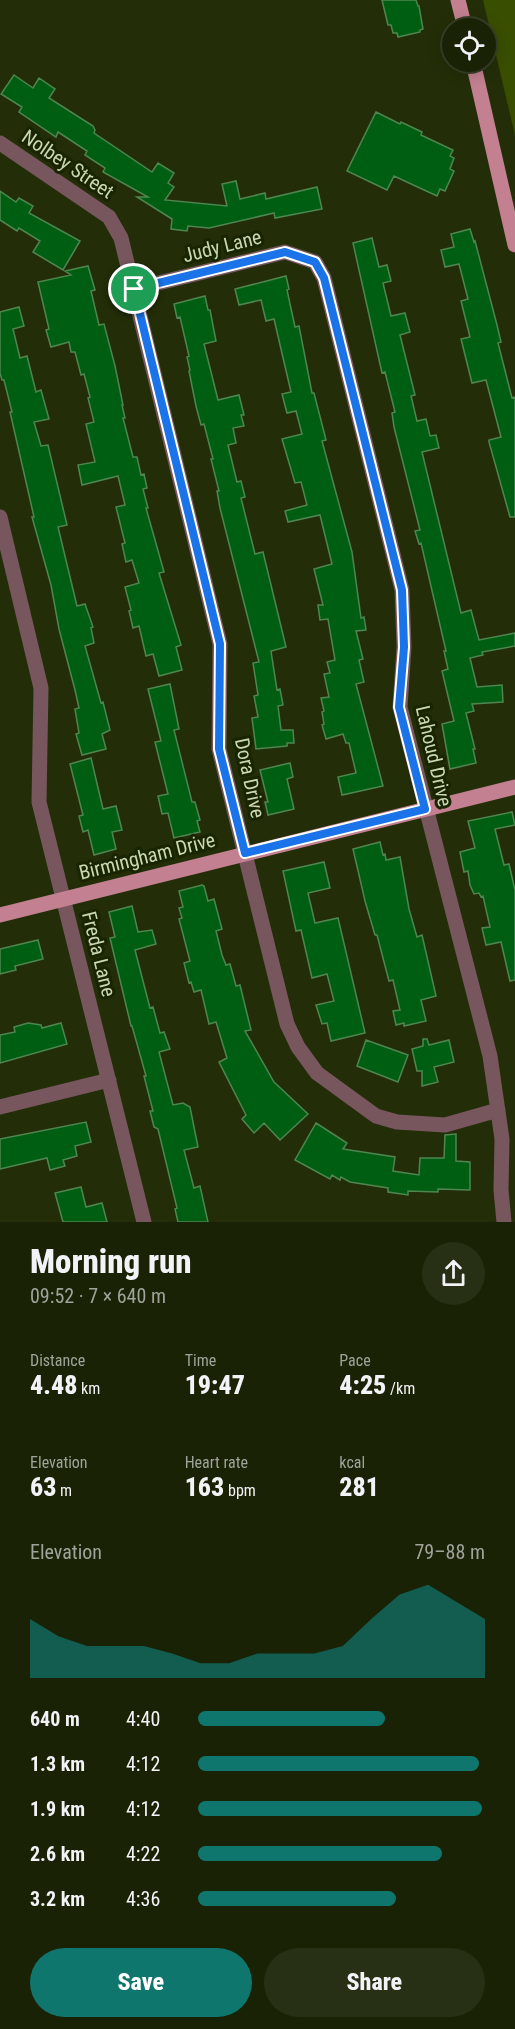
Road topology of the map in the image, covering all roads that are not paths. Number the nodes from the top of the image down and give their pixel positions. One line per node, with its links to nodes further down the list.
1 (458, 0): 2 (main road)
2 (462, 18)
3 (475, 72): 5 (main road)
4 (0, 143): 7 (street, Nolbey Street)
5 (515, 246)
6 (285, 252): 7 (street, Judy Lane); 10 (street, Lahoud Drive)
7 (134, 289): 11 (street, Dora Drive)
8 (0, 517): 12 (street, Freda Lane)
9 (515, 787): 10 (main road, Birmingham Drive)
10 (425, 809): 11 (main road, Birmingham Drive); 16 (street, Lahoud Drive)
11 (245, 853): 12 (main road, Birmingham Drive); 16 (street, Dora Drive)
12 (64, 899): 13 (main road, Birmingham Drive); 14 (street, Freda Lane)
13 (0, 915)
14 (109, 1080): 15 (street); 17 (street, Freda Lane)
15 (0, 1107)
16 (498, 1110): 18 (street, Lahoud Drive)
17 (144, 1222)
18 (504, 1222)

